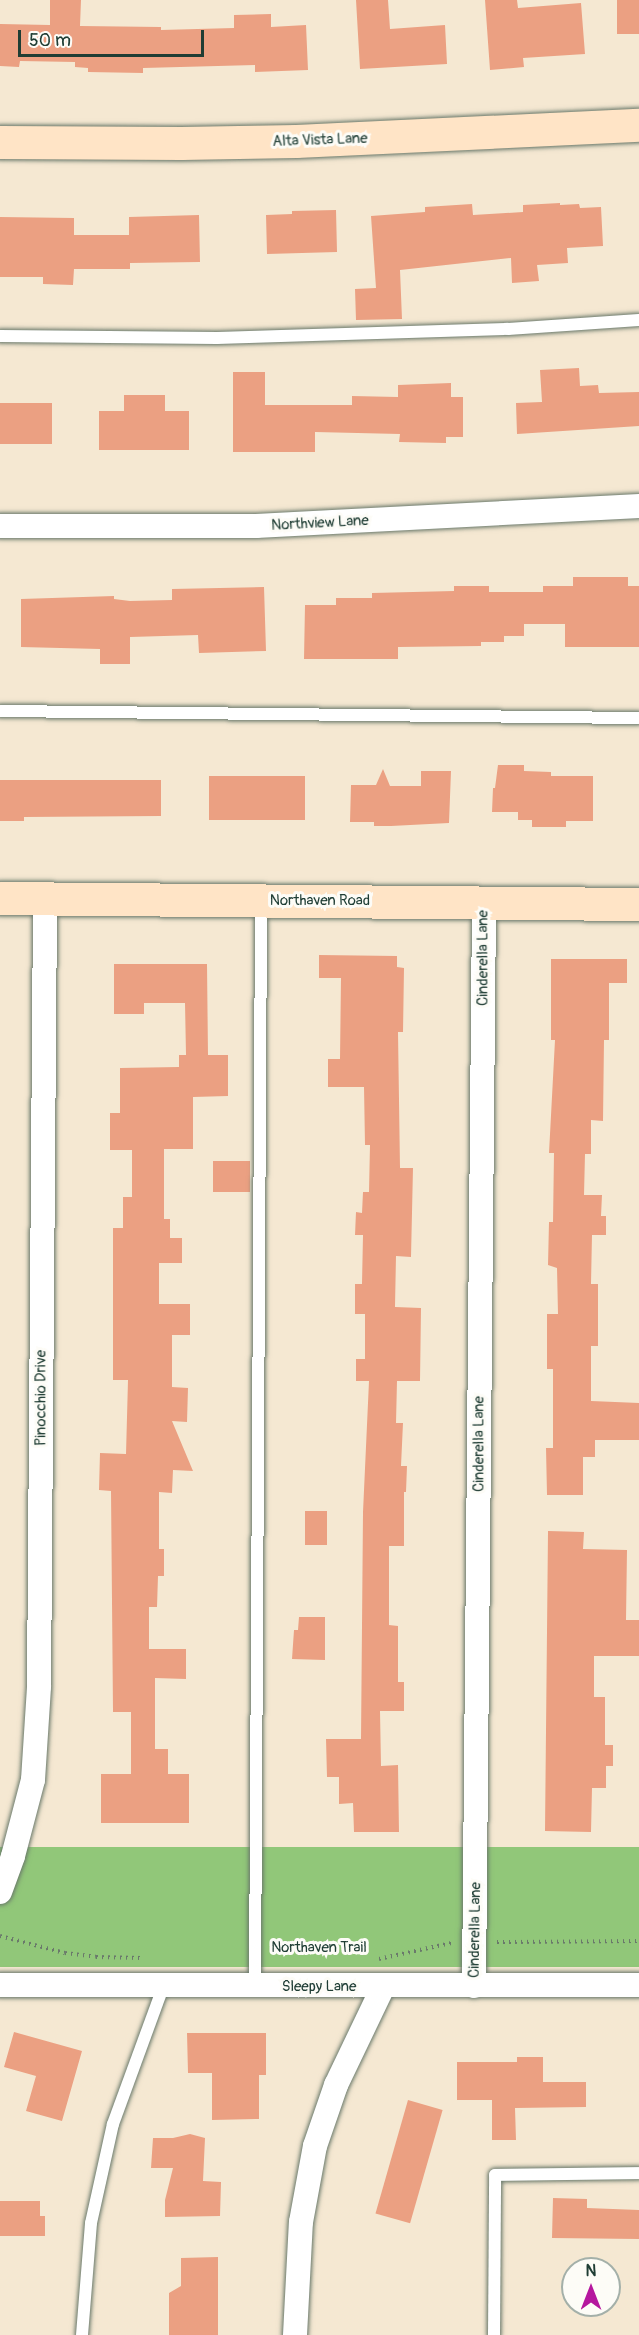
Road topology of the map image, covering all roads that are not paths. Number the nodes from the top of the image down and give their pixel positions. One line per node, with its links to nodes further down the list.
1 (639, 125): 2 (street, Alta Vista Lane)
2 (0, 142)
3 (639, 320): 4 (lane)
4 (0, 336)
5 (639, 506): 6 (street, Northview Lane)
6 (0, 526)
7 (0, 711): 8 (lane)
8 (639, 718)
9 (0, 898): 10 (street, Northaven Road)
10 (45, 898): 11 (street, Northaven Road); 14 (street, Pinocchio Drive)
11 (261, 900): 12 (street, Northaven Road); 19 (lane)
12 (484, 902): 13 (street, Northaven Road); 17 (street, Cinderella Lane)
13 (639, 904)
14 (0, 1892)
15 (0, 1985): 18 (street, Sleepy Lane)
16 (639, 1985): 17 (street, Sleepy Lane)
17 (474, 1986): 20 (street, Sleepy Lane)
18 (163, 1987): 19 (street, Sleepy Lane); 22 (lane)
19 (255, 1987): 20 (street, Sleepy Lane)
20 (383, 1987): 23 (street)
21 (639, 2173): 24 (lane)
22 (82, 2335)
23 (295, 2335)
24 (494, 2335)

